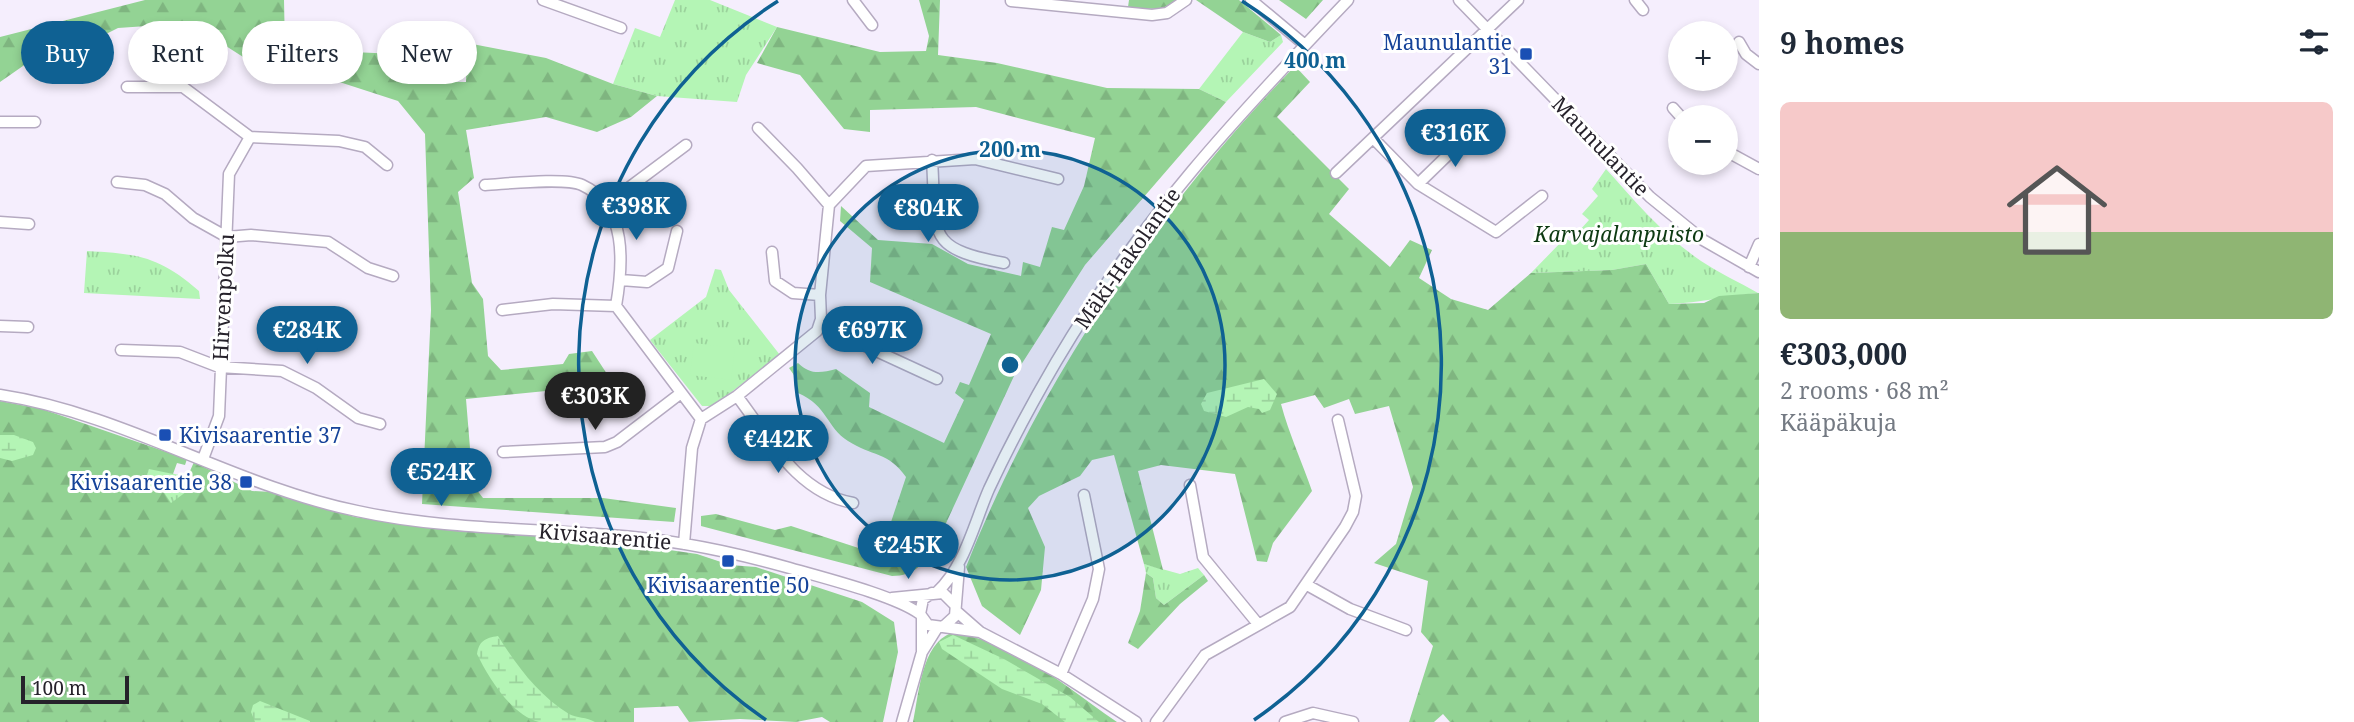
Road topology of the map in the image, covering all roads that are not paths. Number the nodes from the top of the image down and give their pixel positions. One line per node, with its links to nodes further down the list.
1 (543, 0): 13 (street)
2 (853, 0): 11 (street)
3 (1186, 0): 9 (street)
4 (1251, 0): 15 (street)
5 (1348, 0): 15 (street, Mäki-Hakolantie)
6 (1460, 0): 12 (street, Maunulantie)
7 (1518, 0): 12 (street)
8 (1635, 0): 10 (street)
9 (1012, 1)
10 (1643, 10)
11 (873, 25)
12 (1487, 26): 23 (street); 44 (street, Maunulantie)
13 (621, 28)
14 (1739, 42): 16 (street)
15 (1305, 45): 68 (street, Mäki-Hakolantie)
16 (1759, 64)
17 (127, 87): 22 (street)
18 (0, 122): 19 (street)
19 (35, 122)
20 (758, 128): 36 (street)
21 (1464, 132): 32 (street)
22 (250, 138): 27 (street); 40 (street, Hirvenpolku)
23 (1373, 138): 29 (street); 32 (street)
24 (686, 145): 35 (street)
25 (1738, 158): 28 (street)
26 (932, 160): 30 (street); 36 (street); 43 (street)
27 (387, 165)
28 (1759, 169)
29 (1336, 173)
30 (1058, 178)
31 (117, 182): 40 (street)
32 (1418, 184): 34 (street)
33 (485, 185): 35 (street)
34 (1542, 196)
35 (607, 204): 46 (street)
36 (829, 205): 47 (street)
37 (0, 222): 38 (street)
38 (29, 224)
39 (677, 231): 46 (street)
40 (227, 237): 45 (street); 54 (street, Hirvenpolku)
41 (1759, 244): 44 (street)
42 (772, 252): 47 (street)
43 (1004, 263)
44 (1754, 269)
45 (393, 276)
46 (621, 280): 48 (street)
47 (820, 295): 50 (street)
48 (616, 306): 49 (street); 56 (street)
49 (502, 310)
50 (820, 325): 55 (street); 58 (street)
51 (0, 326): 52 (street)
52 (28, 327)
53 (121, 350): 54 (street)
54 (219, 367): 61 (street); 63 (street, Hirvenpolku)
55 (937, 379)
56 (681, 393): 59 (street); 62 (street)
57 (0, 395): 63 (street, Kivisaarentie)
58 (737, 396): 59 (street); 66 (street)
59 (701, 419): 67 (street)
60 (1339, 420): 69 (street)
61 (380, 424)
62 (503, 452)
63 (203, 459): 67 (street, Kivisaarentie)
64 (1190, 485): 74 (street)
65 (1084, 495): 79 (street)
66 (853, 503)
67 (684, 544): 71 (street, Kivisaarentie)
68 (961, 555): 70 (street, Mäki-Hakolantie); 72 (street, Mäki-Hakolantie)
69 (1307, 585): 74 (street); 76 (street)
70 (934, 593): 71 (street, Kivisaarentie); 72 (street); 73 (street)
71 (888, 598): 73 (street, Kivisaarentie)
72 (955, 608): 75 (street); 77 (street)
73 (921, 616): 75 (street); 78 (street)
74 (1258, 624): 82 (street)
75 (940, 628): 77 (street); 78 (street)
76 (1406, 630)
77 (981, 632): 79 (street)
78 (922, 652): 80 (street)
79 (1061, 674): 81 (street)
80 (902, 722)
81 (1136, 722)
82 (1156, 722)
83 (1285, 722): 84 (street)
84 (1353, 722)

